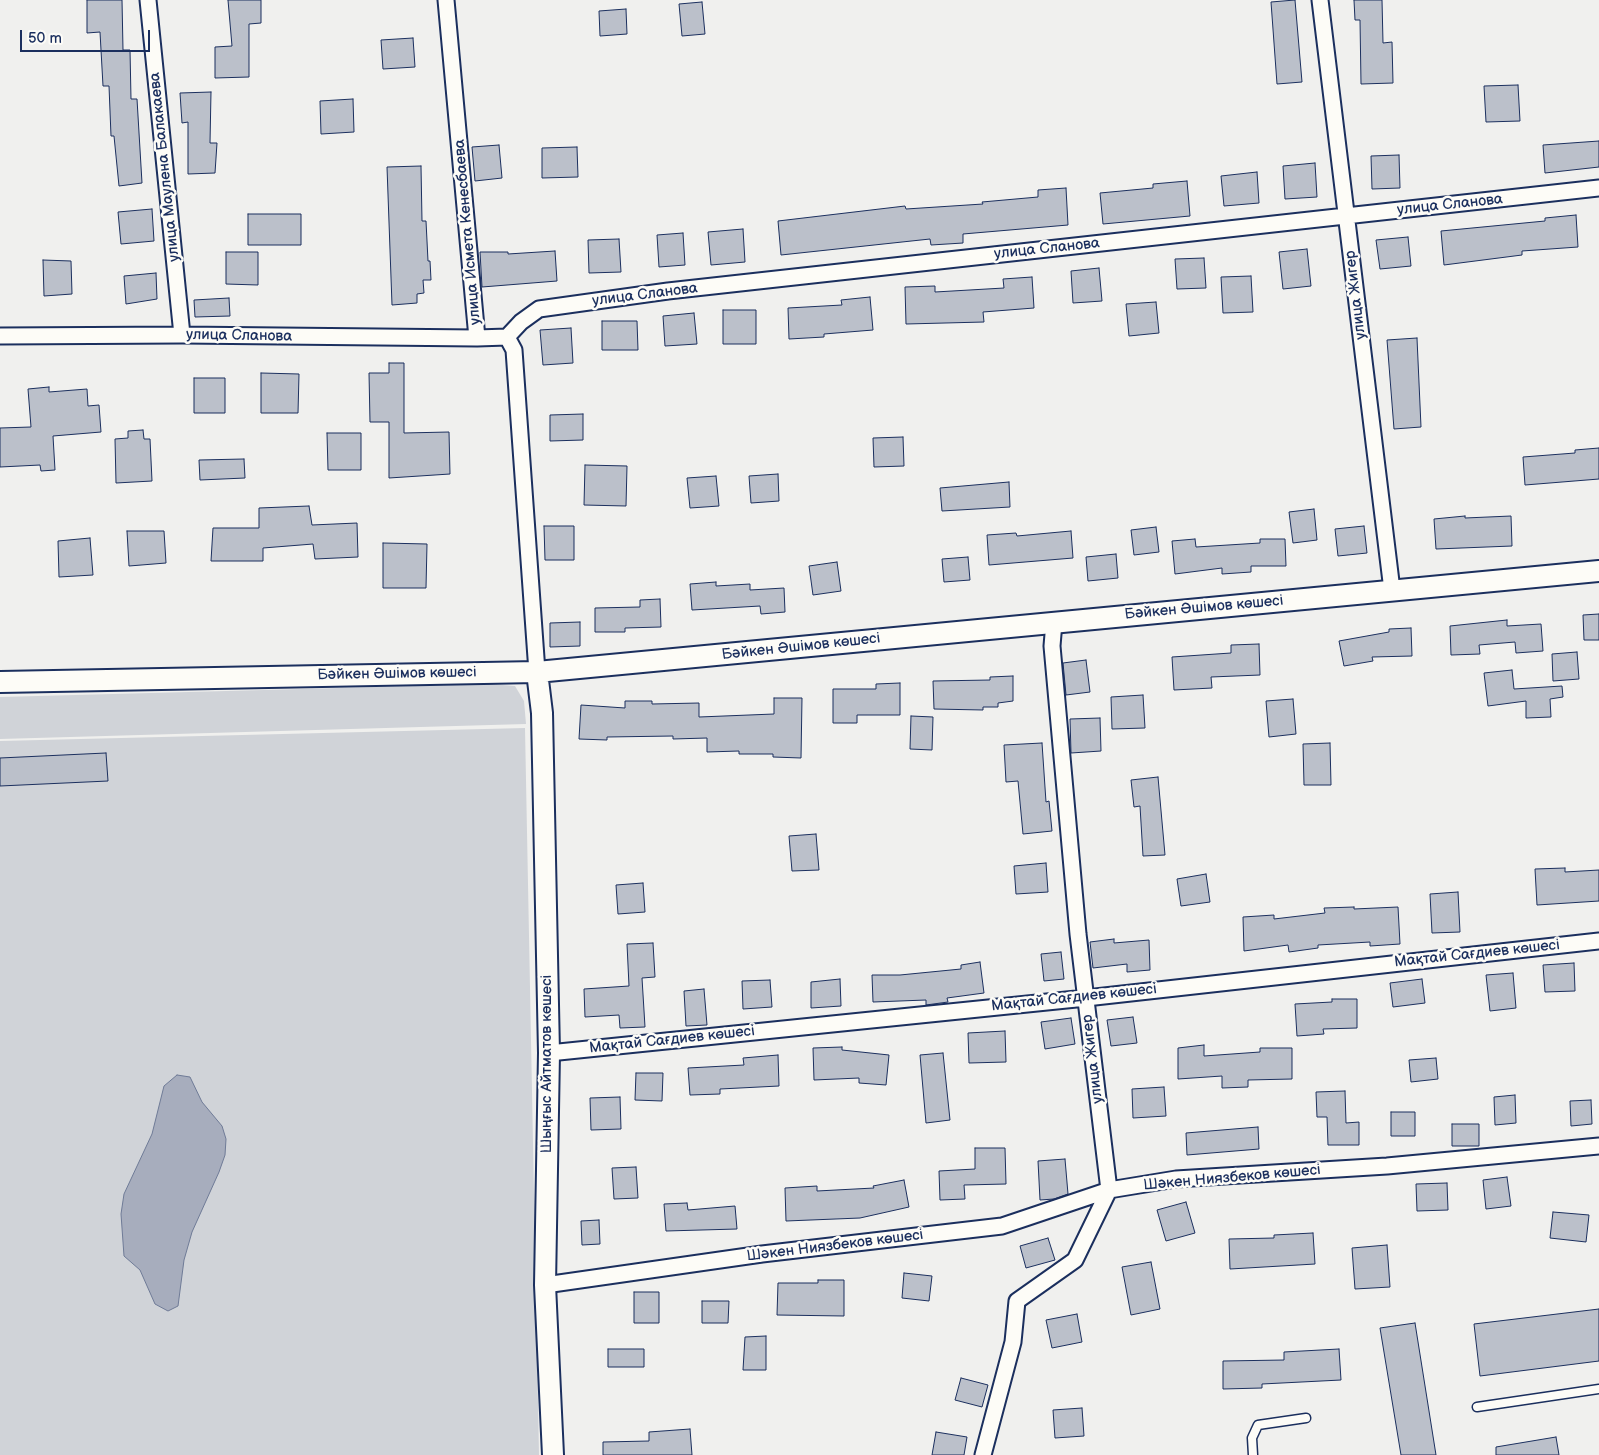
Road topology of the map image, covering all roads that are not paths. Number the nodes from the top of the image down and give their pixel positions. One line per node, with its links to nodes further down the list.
1 (148, 0): 6 (street, улица Маулена Балакаева)
2 (446, 0): 9 (street, улица Исмета Кенесбаева)
3 (1320, 0): 5 (street, улица Жигер)
4 (1599, 188): 5 (street, улица Сланова)
5 (1347, 216): 8 (street, улица Сланова); 11 (street, улица Жигер)
6 (182, 335): 7 (street, улица Сланова); 9 (street, улица Сланова)
7 (0, 336)
8 (507, 337): 9 (street, улица Исмета Кенесбаева); 13 (street)
9 (477, 338)
10 (1599, 571): 11 (main road, Бәйкен Әшімов көшесі)
11 (1392, 590): 12 (main road, Бәйкен Әшімов көшесі)
12 (1054, 622): 13 (main road, Бәйкен Әшімов көшесі); 16 (street, улица Жигер)
13 (537, 672): 14 (main road, Бәйкен Әшімов көшесі); 17 (main road, Шыңғыс Айтматов көшесі)
14 (0, 682)
15 (1599, 941): 16 (street, Мақтай Сағдиев көшесі)
16 (1086, 998): 17 (street, Мақтай Сағдиев көшесі); 19 (street, улица Жигер)
17 (549, 1053): 20 (main road, Шыңғыс Айтматов көшесі)
18 (1599, 1146): 19 (street, Шәкен Ниязбеков көшесі)
19 (1109, 1190): 20 (street, Шәкен Ниязбеков көшесі); 25 (street)
20 (545, 1285): 24 (main road, Шыңғыс Айтматов көшесі)
21 (1599, 1389): 22 (lane)
22 (1477, 1407)
23 (1306, 1418): 26 (lane)
24 (553, 1455)
25 (983, 1455)
26 (1253, 1455)

